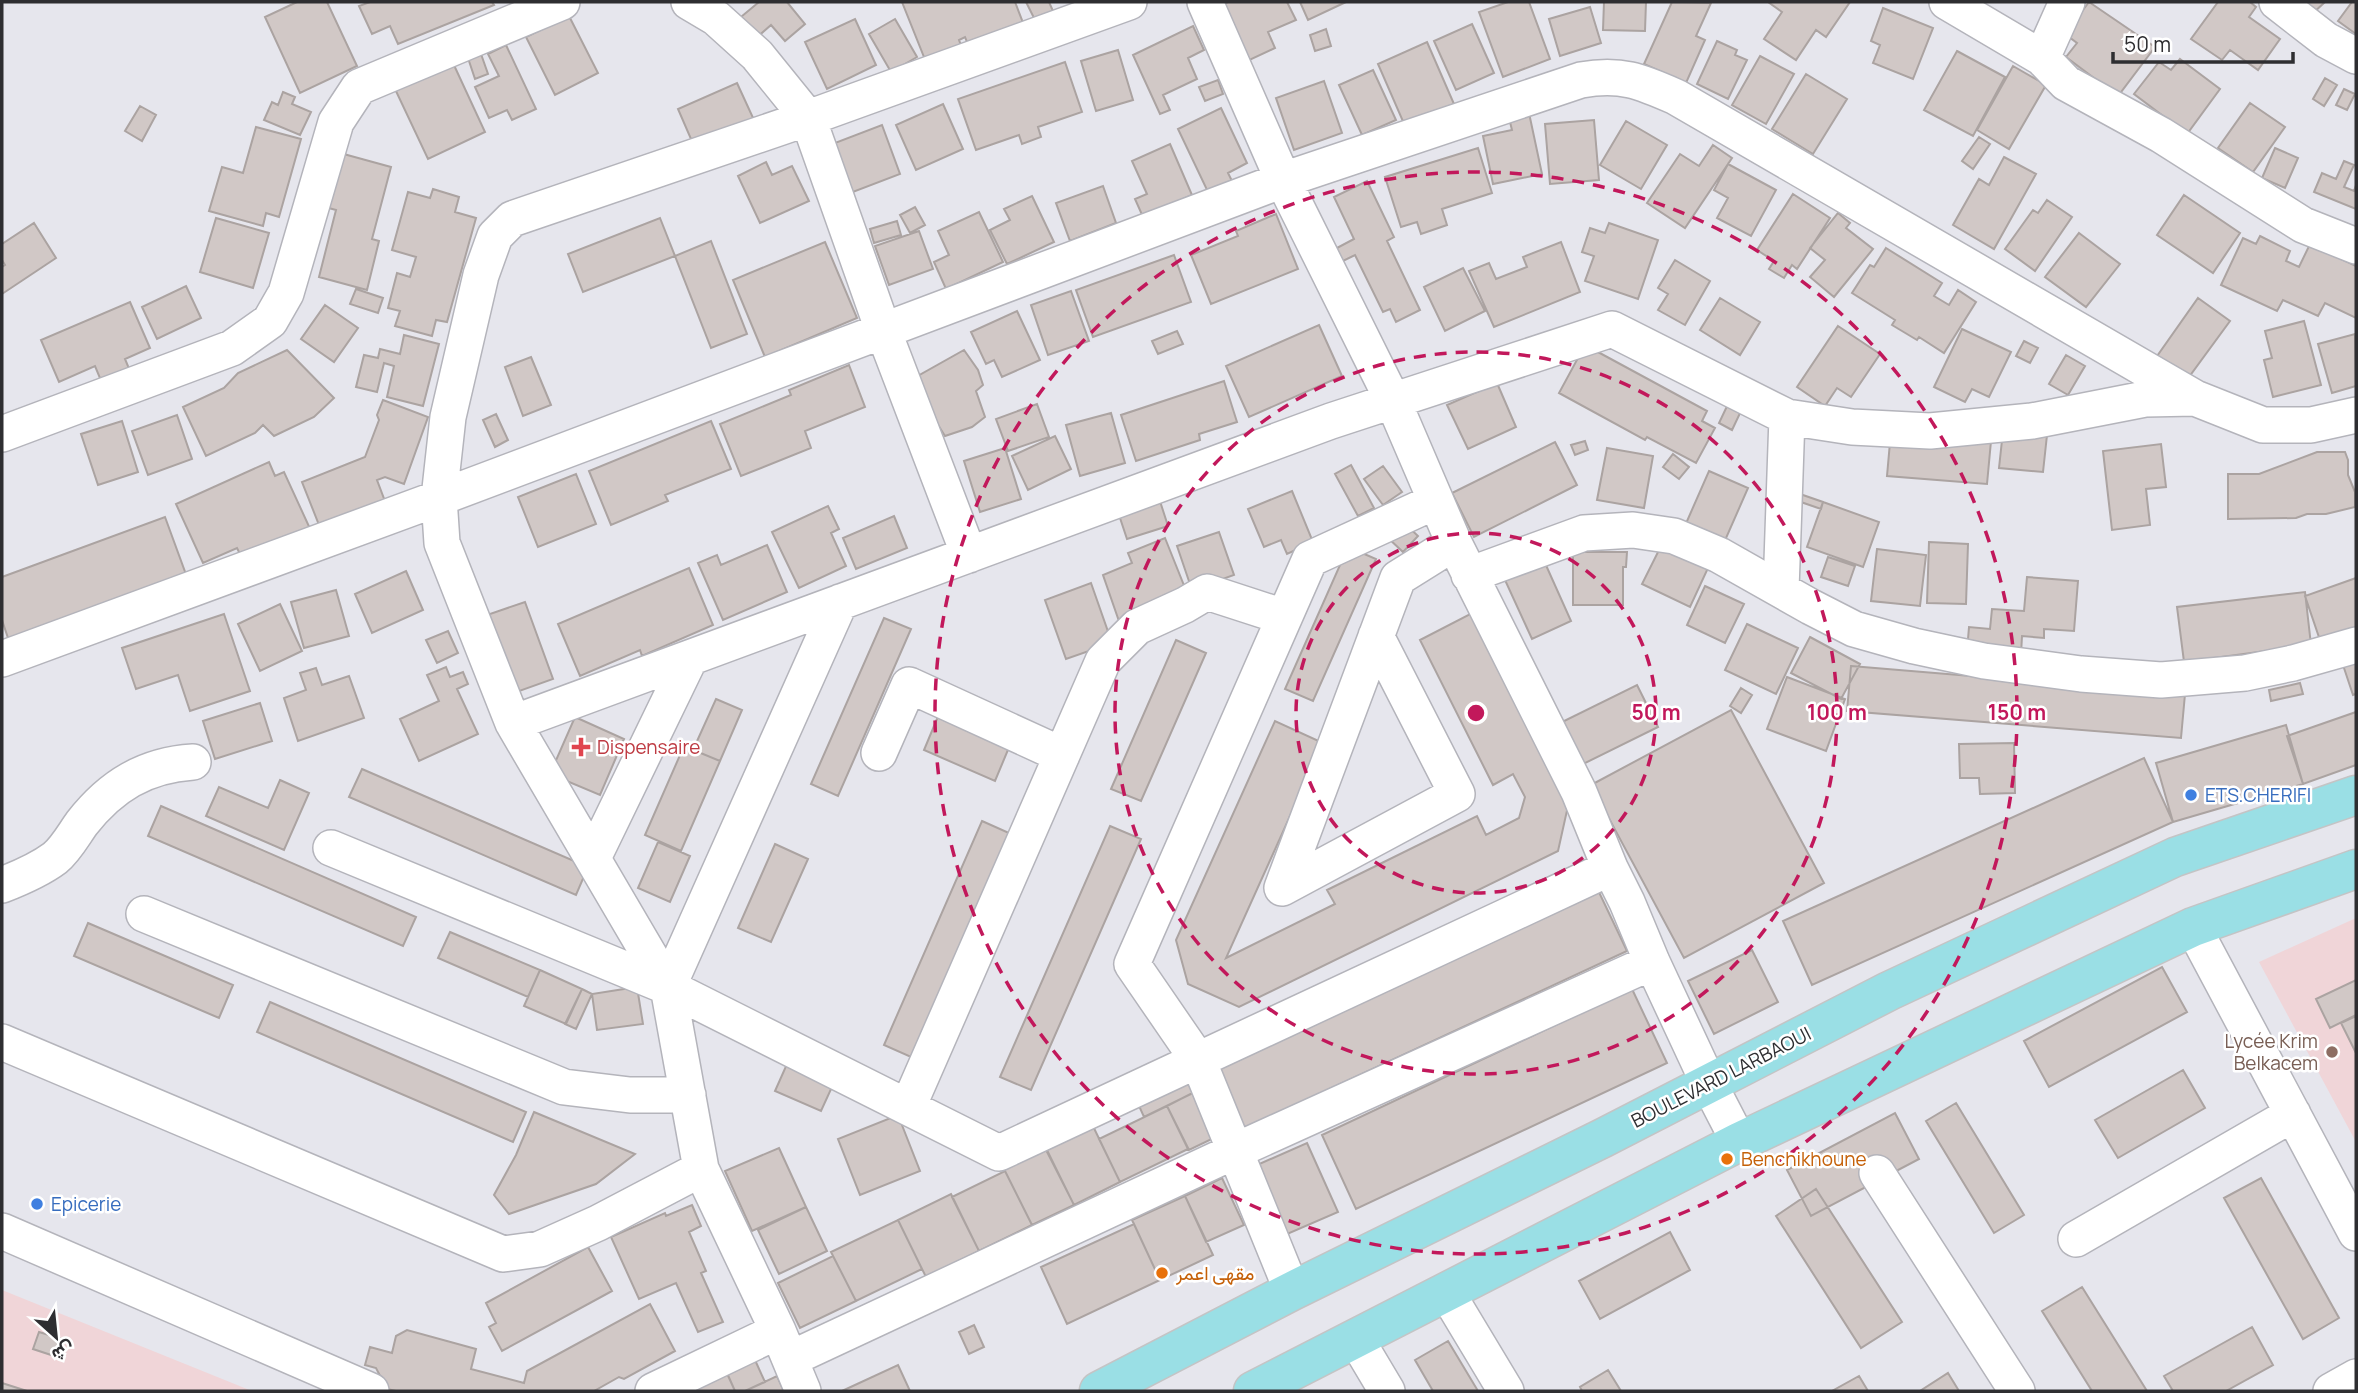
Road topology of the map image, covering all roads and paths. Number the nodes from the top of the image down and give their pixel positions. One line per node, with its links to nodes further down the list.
1 (562, 2): 18 (street)
2 (689, 2): 10 (street)
3 (1129, 2): 10 (street)
4 (1205, 2): 11 (street)
5 (1947, 2): 9 (street)
6 (2067, 2): 9 (street)
7 (2277, 2): 8 (street)
8 (2356, 56)
9 (2042, 58): 12 (street)
10 (808, 118): 13 (street); 19 (street)
11 (1283, 180): 13 (street); 14 (street); 15 (street)
12 (2356, 246)
13 (883, 330): 19 (street); 22 (street)
14 (2195, 398): 16 (street); 17 (street)
15 (1394, 401): 17 (street); 20 (street); 22 (street)
16 (2356, 415)
17 (1787, 417): 24 (street)
18 (2, 434)
19 (439, 498): 30 (street); 31 (street)
20 (1436, 500): 21 (street); 26 (street)
21 (1454, 543): 23 (street); 27 (street)
22 (969, 555): 25 (street)
23 (1469, 575): 24 (street); 38 (street)
24 (1781, 590): 28 (street)
25 (840, 603): 29 (street); 44 (street)
26 (1284, 617): 33 (street); 46 (street)
27 (1376, 636): 27 (street)
28 (2356, 645)
29 (690, 658): 31 (street); 37 (street)
30 (2, 659)
31 (513, 723): 37 (street)
32 (879, 753): 33 (street)
33 (1062, 755): 49 (street)
34 (193, 762): 40 (street)
35 (2356, 795): 47 (main road, BOULEVARD LARBAOUI)
36 (331, 848): 44 (street)
37 (593, 858): 44 (street)
38 (1610, 868): 43 (street); 46 (street)
39 (2356, 869): 42 (main road)
40 (2, 885)
41 (144, 914): 48 (street)
42 (2193, 927): 50 (street); 51 (main road)
43 (1651, 962): 47 (street); 52 (street)
44 (668, 987): 48 (street); 49 (street)
45 (2, 1042): 53 (street)
46 (1198, 1060): 49 (street); 52 (street)
47 (1708, 1082): 51 (street); 58 (main road, BOULEVARD LARBAOUI)
48 (688, 1095): 53 (street)
49 (908, 1107)
50 (2293, 1114): 56 (street); 57 (street)
51 (1740, 1142): 59 (main road)
52 (1235, 1151): 58 (street); 61 (street)
53 (701, 1169): 61 (street)
54 (1877, 1173): 70 (street)
55 (2, 1231): 63 (street)
56 (2356, 1233)
57 (2076, 1239)
58 (1292, 1291): 66 (main road, BOULEVARD LARBAOUI)
59 (1447, 1293): 60 (main road); 69 (street)
60 (1356, 1339): 67 (main road); 68 (street)
61 (784, 1345): 64 (street); 65 (street)
62 (2356, 1377): 71 (street)
63 (371, 1391)
64 (653, 1391)
65 (803, 1391)
66 (1099, 1391)
67 (1253, 1391)
68 (1387, 1391)
69 (1506, 1391)
70 (2017, 1391)
71 (2331, 1391)

